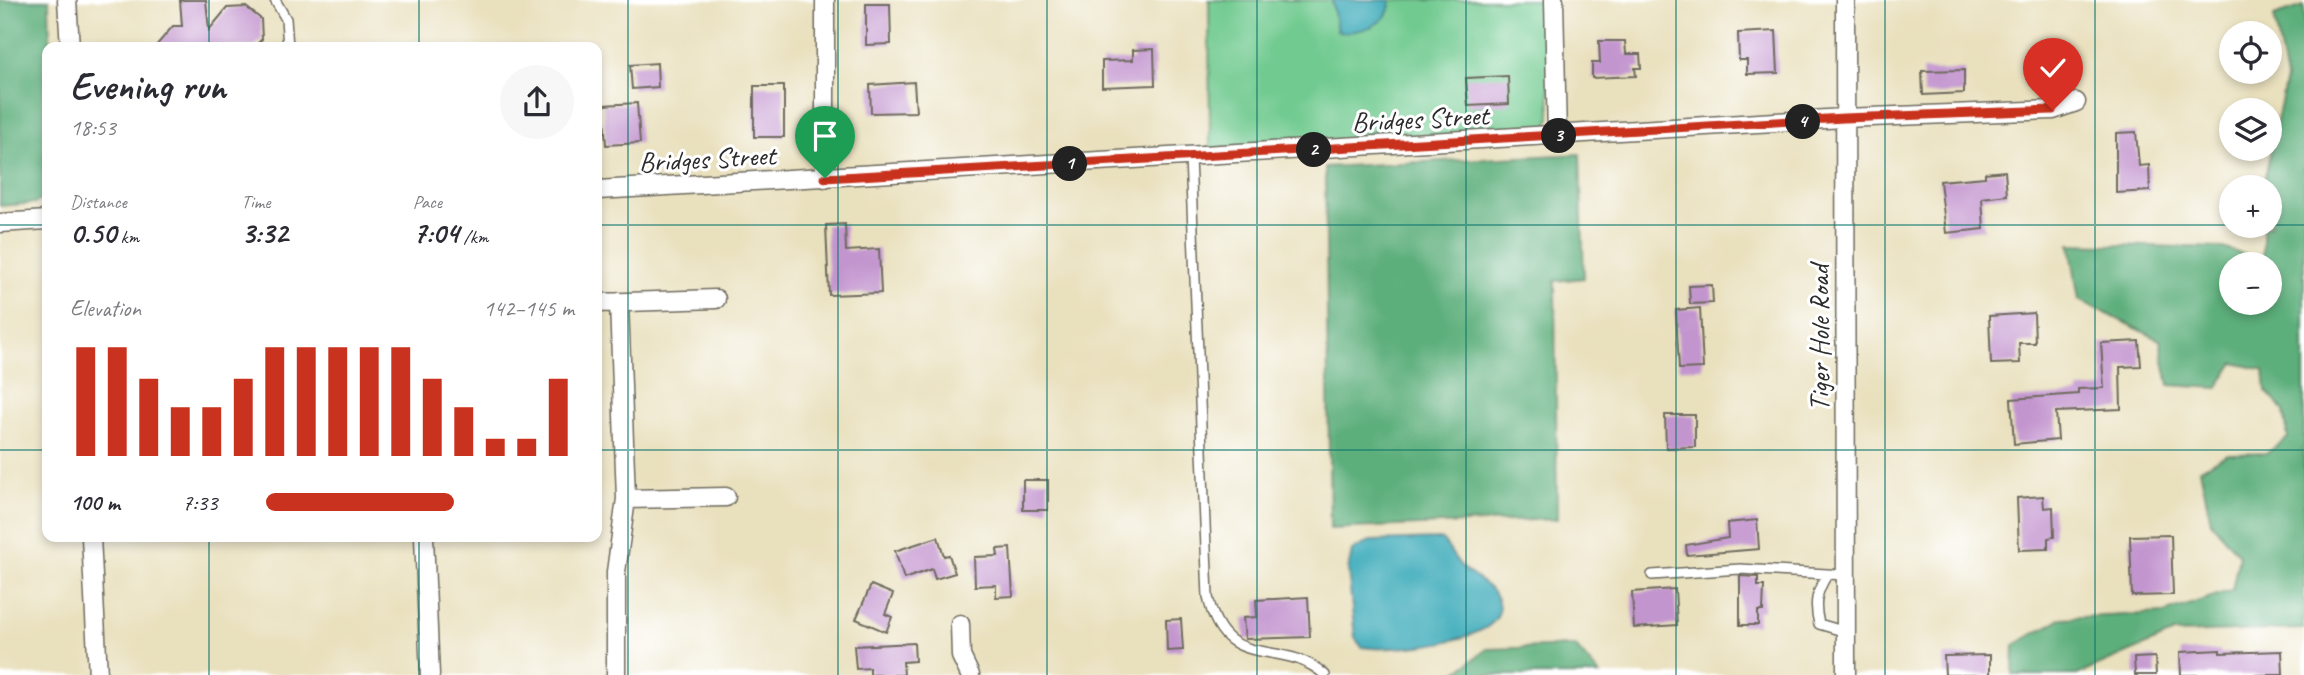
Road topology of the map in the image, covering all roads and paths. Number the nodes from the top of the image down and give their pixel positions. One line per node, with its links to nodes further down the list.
1 (68, 0): 6 (street)
2 (275, 0): 7 (lane)
3 (825, 0): 12 (street)
4 (1554, 0): 10 (street)
5 (1845, 0): 9 (street, Tiger Hole Road)
6 (70, 42)
7 (288, 42)
8 (2076, 102): 9 (street, Bridges Street)
9 (1844, 118): 10 (street, Bridges Street); 25 (street, Tiger Hole Road)
10 (1557, 136): 11 (street, Bridges Street)
11 (1190, 157): 12 (street, Bridges Street); 32 (lane)
12 (825, 178): 13 (street, Bridges Street)
13 (602, 190)
14 (42, 220): 15 (street)
15 (0, 223)
16 (716, 299): 17 (street)
17 (619, 302): 18 (street); 20 (street)
18 (602, 303)
19 (726, 497): 20 (street)
20 (626, 499): 30 (street)
21 (91, 542): 28 (street)
22 (424, 542): 29 (street)
23 (1652, 575): 24 (lane)
24 (1827, 575): 25 (lane); 27 (lane)
25 (1846, 575): 27 (street, Tiger Hole Road)
26 (960, 624): 31 (street)
27 (1846, 632): 33 (street, Tiger Hole Road)
28 (98, 675)
29 (430, 675)
30 (615, 675)
31 (970, 675)
32 (1325, 675)
33 (1846, 675)

